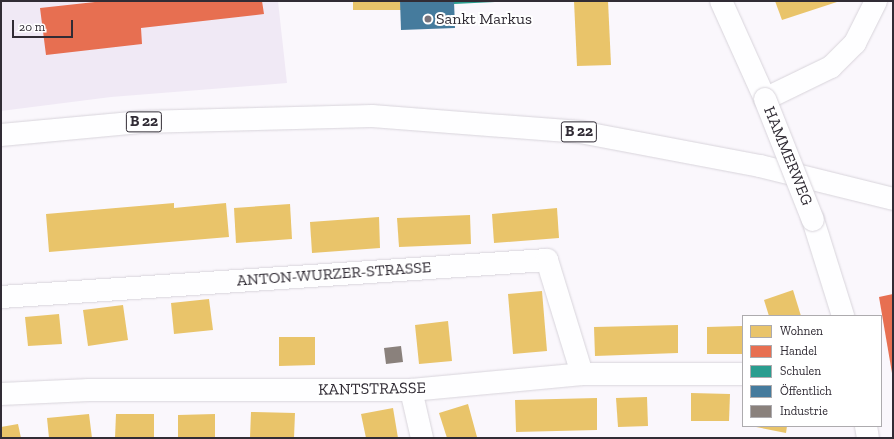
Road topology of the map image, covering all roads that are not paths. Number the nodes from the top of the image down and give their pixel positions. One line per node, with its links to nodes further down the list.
1 (721, 1): 3 (street, HAMMERWEG)
2 (876, 1): 3 (street)
3 (765, 99): 7 (street, HAMMERWEG, bridge)
4 (1, 135): 5 (street, B 22)
5 (893, 198)
6 (1, 297): 8 (street, ANTON-WURZER-STRASSE)
7 (843, 315)
8 (582, 374): 9 (street, KANTSTRASSE); 10 (street, KANTSTRASSE)
9 (742, 374)
10 (411, 390): 11 (street, KANTSTRASSE); 13 (street)
11 (1, 394)
12 (866, 427): 14 (street)
13 (422, 438)
14 (868, 438)

